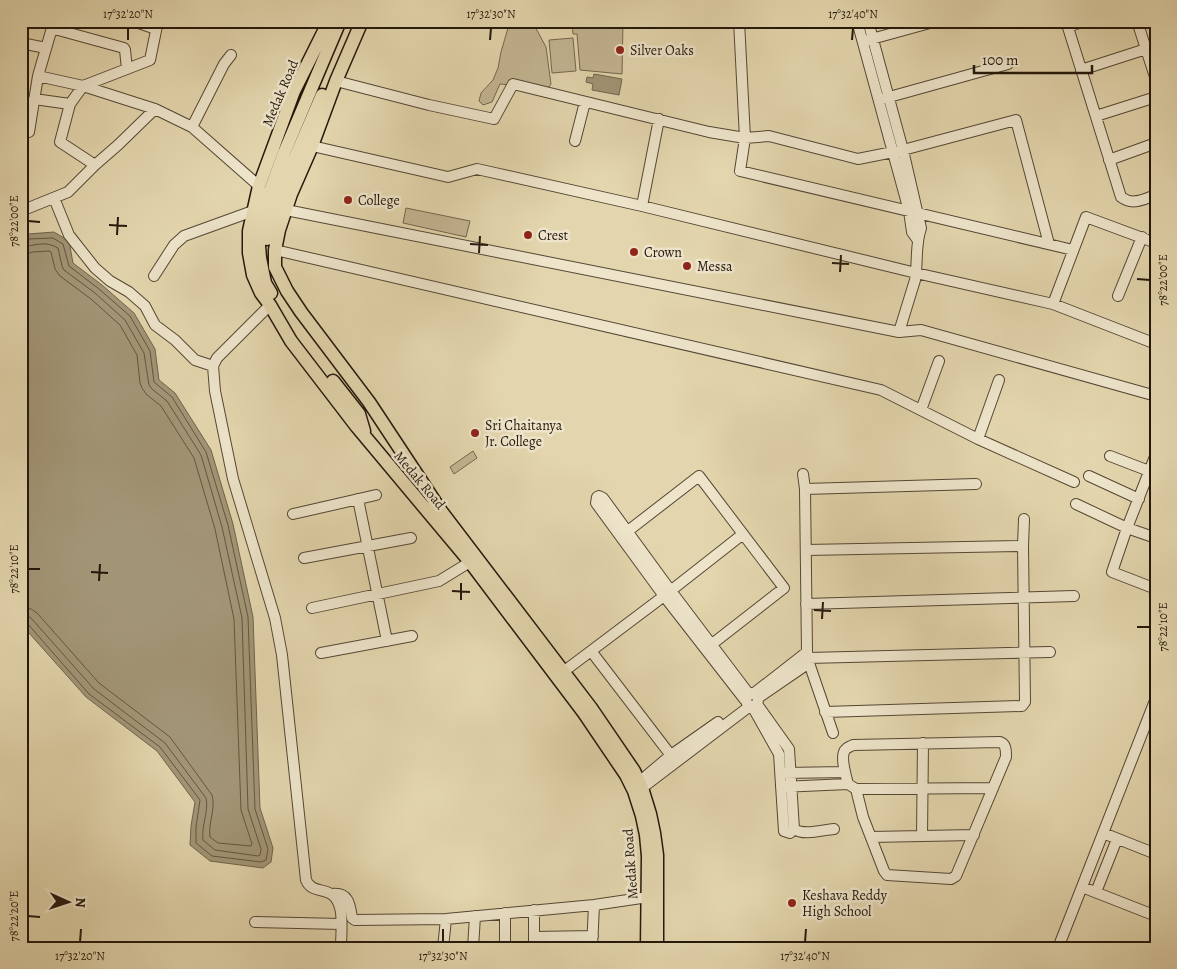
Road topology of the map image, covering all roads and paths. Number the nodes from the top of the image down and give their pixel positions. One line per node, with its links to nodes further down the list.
1 (133, 21): 14 (street)
2 (328, 21): 44 (main road, Medak Road)
3 (340, 21): 70 (main road)
4 (354, 21): 68 (main road)
5 (362, 21): 25 (main road, Medak Road)
6 (739, 21): 37 (street)
7 (857, 21): 15 (street)
8 (868, 21): 15 (street)
9 (937, 21): 15 (street)
10 (1084, 21): 13 (street)
11 (1137, 21): 18 (street)
12 (52, 23): 17 (street); 21 (street)
13 (1067, 24): 22 (street)
14 (157, 25): 21 (street)
15 (868, 40): 28 (street)
16 (21, 43): 17 (street)
17 (46, 48): 23 (street)
18 (1146, 49): 22 (street); 24 (street)
19 (231, 55): 35 (street)
20 (1008, 64): 28 (street)
21 (127, 69): 26 (street)
22 (1081, 70): 33 (street)
23 (38, 76): 26 (street); 29 (street)
24 (1156, 80)
25 (336, 82): 30 (street); 40 (main road, Medak Road)
26 (83, 86): 31 (street); 32 (street)
27 (1156, 97): 33 (street)
28 (883, 98): 41 (street)
29 (34, 99): 31 (street); 36 (street)
30 (585, 102): 34 (street); 38 (street)
31 (70, 104): 43 (street)
32 (155, 109): 35 (street); 43 (street)
33 (1096, 116): 42 (street)
34 (659, 119): 37 (street); 47 (street)
35 (192, 127): 44 (street)
36 (29, 132)
37 (745, 138): 41 (street); 51 (street)
38 (575, 142)
39 (1156, 143): 42 (street)
40 (312, 146): 47 (street); 48 (main road, Medak Road)
41 (897, 151): 51 (street); 54 (street)
42 (1109, 160): 45 (street)
43 (95, 165): 46 (street)
44 (259, 186): 50 (main road, Medak Road)
45 (1156, 195)
46 (54, 198): 49 (street); 65 (street)
47 (642, 206): 57 (street)
48 (286, 210): 55 (main road, Medak Road); 62 (street)
49 (21, 211)
50 (253, 211): 58 (street); 61 (main road, Medak Road)
51 (912, 212): 54 (street); 57 (street)
52 (1142, 237): 53 (street); 56 (street); 59 (street)
53 (1156, 243)
54 (1049, 244): 56 (street)
55 (275, 250): 68 (main road, Medak Road); 69 (street)
56 (1074, 250): 60 (street)
57 (916, 273): 60 (street); 62 (street)
58 (154, 276)
59 (1118, 296)
60 (1053, 304): 63 (street)
61 (270, 305): 65 (street); 70 (main road, Medak Road)
62 (899, 332): 67 (street)
63 (1156, 344)
64 (939, 361): 69 (street)
65 (213, 366): 133 (street)
66 (999, 380): 71 (street)
67 (1156, 396)
68 (369, 402): 110 (main road, Medak Road)
69 (921, 410): 71 (street)
70 (366, 438): 94 (main road, Medak Road)
71 (978, 439): 77 (street)
72 (1156, 454): 74 (street)
73 (1110, 456): 74 (street)
74 (1149, 471): 81 (street)
75 (804, 474): 79 (street)
76 (1089, 476): 81 (street)
77 (1074, 482)
78 (976, 484): 79 (street)
79 (805, 489): 92 (street)
80 (376, 495): 82 (street)
81 (1139, 498): 86 (street)
82 (358, 499): 84 (street); 90 (street)
83 (1076, 504): 86 (street)
84 (293, 514)
85 (1024, 520): 91 (street)
86 (1128, 528): 89 (street); 95 (street)
87 (743, 534): 97 (street); 97 (street); 104 (street)
88 (412, 538): 90 (street)
89 (1156, 538)
90 (368, 546): 93 (street); 96 (street)
91 (1023, 546): 92 (street); 99 (street)
92 (806, 550): 100 (street)
93 (304, 558)
94 (470, 562): 96 (street); 135 (main road, Medak Road)
95 (1156, 588)
96 (377, 593): 101 (street); 103 (street)
97 (668, 593): 104 (street); 105 (street)
98 (1074, 596): 99 (street)
99 (1024, 598): 100 (street); 106 (street)
100 (806, 604): 109 (street)
101 (312, 608)
102 (412, 636): 103 (street)
103 (387, 640): 108 (street)
104 (709, 647): 112 (street)
105 (591, 650): 110 (street); 117 (street)
106 (1024, 652): 107 (street); 109 (street); 114 (street)
107 (1050, 652)
108 (321, 653)
109 (808, 658): 112 (street); 114 (street)
110 (563, 672): 120 (main road, Medak Road)
111 (1156, 698): 113 (street)
112 (751, 700): 117 (street); 119 (street)
113 (1154, 710): 126 (street)
114 (825, 712): 115 (street)
115 (833, 733)
116 (923, 744): 118 (street); 123 (street); 124 (street)
117 (673, 758): 120 (street)
118 (845, 772): 119 (street); 122 (street)
119 (786, 773): 121 (street)
120 (640, 785): 155 (main road, Medak Road)
121 (786, 786): 122 (street); 125 (street)
122 (852, 787): 123 (street); 129 (street)
123 (923, 788): 124 (street); 128 (street)
124 (993, 788): 127 (street)
125 (834, 829)
126 (1103, 834): 130 (street); 132 (street)
127 (974, 835): 128 (street); 129 (street)
128 (922, 836): 129 (street)
129 (871, 838)
130 (1117, 839): 131 (street); 134 (street)
131 (1156, 854)
132 (1082, 887): 134 (street); 156 (street)
133 (332, 894): 141 (street); 144 (street)
134 (1097, 896): 140 (street); 143 (street)
135 (648, 898): 136 (street); 154 (main road, Medak Road)
136 (594, 905): 137 (street); 145 (street)
137 (534, 910): 138 (street); 146 (street)
138 (505, 913): 139 (street); 151 (street)
139 (475, 916): 141 (street); 150 (street)
140 (1156, 916)
141 (446, 919): 149 (street)
142 (255, 922): 144 (street)
143 (1156, 922)
144 (341, 924): 148 (street)
145 (593, 936): 146 (street); 153 (street)
146 (534, 937): 152 (street)
147 (1156, 942): 157 (street)
148 (341, 948)
149 (443, 948)
150 (473, 948)
151 (505, 948)
152 (534, 948)
153 (592, 948)
154 (647, 948)
155 (657, 948)
156 (1058, 948)
157 (1151, 948)

